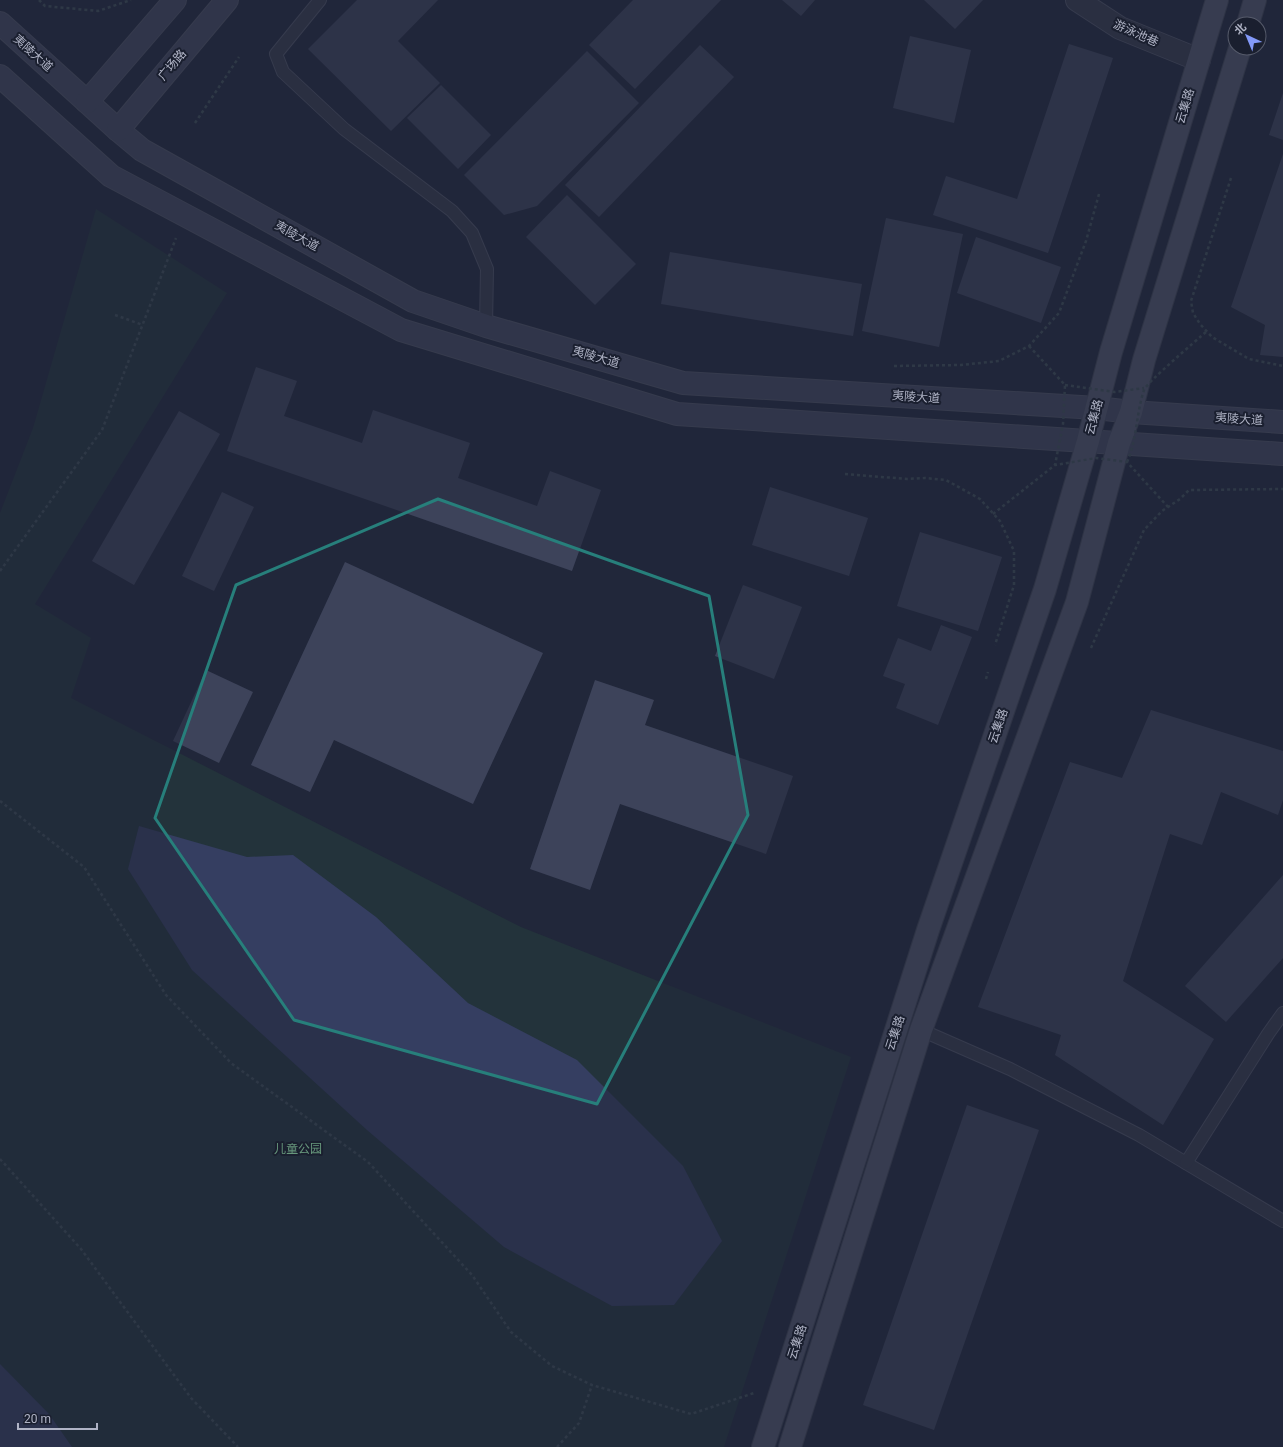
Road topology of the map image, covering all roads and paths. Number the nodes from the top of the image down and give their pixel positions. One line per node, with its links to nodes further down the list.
1 (39, 0): 2 (path)
2 (131, 0)
3 (175, 0): 15 (main road)
4 (227, 0): 17 (main road, 广场路)
5 (320, 0): 23 (lane)
6 (1077, 0): 13 (street, 游泳池巷)
7 (1217, 0): 13 (main road, 云集路)
8 (1255, 0): 9 (main road)
9 (1250, 16)
10 (0, 23): 15 (main road, 夷陵大道)
11 (1238, 56): 31 (main road, 云集路)
12 (239, 57): 16 (path)
13 (1199, 60): 30 (main road, 云集路)
14 (0, 76): 20 (main road)
15 (87, 102): 17 (main road, 夷陵大道)
16 (195, 123)
17 (118, 130): 23 (main road, 夷陵大道)
18 (1231, 178): 24 (path)
19 (1099, 194): 25 (path)
20 (184, 215): 22 (path); 33 (main road)
21 (115, 315): 22 (path)
22 (143, 325): 41 (path)
23 (486, 326): 30 (main road, 夷陵大道)
24 (1207, 331): 27 (path); 29 (path, bridge)
25 (1029, 346): 26 (path); 28 (path, bridge)
26 (894, 366)
27 (1283, 366)
28 (1066, 385): 29 (path, bridge); 36 (path, bridge)
29 (1144, 388): 34 (path, bridge)
30 (1096, 408): 31 (main road, 夷陵大道); 33 (main road, 云集路)
31 (1131, 412): 32 (main road, 夷陵大道); 34 (main road, 云集路)
32 (1283, 422)
33 (1088, 441): 34 (main road); 50 (main road, 云集路)
34 (1123, 453): 35 (main road); 36 (path, bridge); 39 (path, bridge); 46 (main road, 云集路)
35 (1283, 454)
36 (1055, 465): 40 (path, bridge)
37 (845, 474): 40 (path)
38 (1283, 489): 39 (path)
39 (1168, 507): 43 (path)
40 (993, 514): 42 (path)
41 (0, 571)
42 (995, 645)
43 (1091, 648)
44 (0, 801): 51 (path)
45 (1283, 1013): 48 (lane)
46 (921, 1030): 48 (lane); 55 (main road, 云集路)
47 (0, 1159): 52 (path)
48 (1186, 1163): 49 (lane)
49 (1283, 1222)
50 (783, 1384): 51 (path); 54 (main road, 云集路)
51 (592, 1385): 53 (path)
52 (238, 1447)
53 (557, 1447)
54 (763, 1447)
55 (790, 1447)

